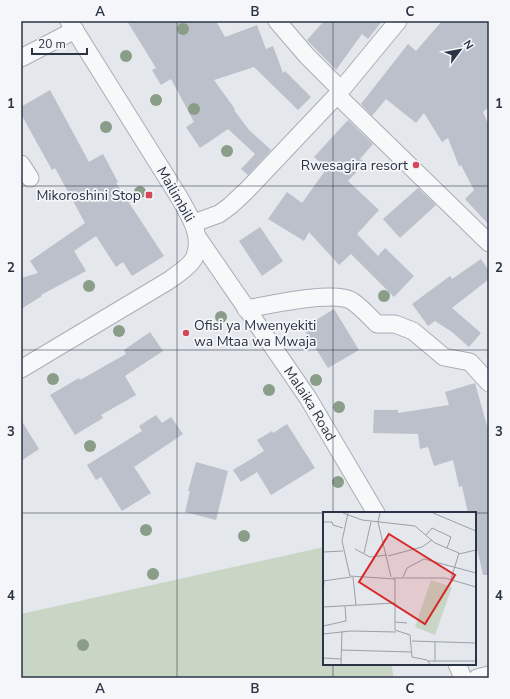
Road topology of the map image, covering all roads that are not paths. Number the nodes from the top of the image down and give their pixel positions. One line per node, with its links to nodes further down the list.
1 (277, 21): 5 (street)
2 (398, 21): 5 (street)
3 (72, 26): 4 (street); 6 (street, Mailimbili)
4 (21, 58)
5 (339, 92): 6 (street); 7 (street)
6 (196, 230): 8 (street, Malaika Road); 9 (street, Mailimbili)
7 (489, 243)
8 (246, 309): 10 (street); 11 (street, Malaika Road)
9 (21, 368)
10 (489, 382)
11 (375, 512)
12 (457, 665): 14 (street)
13 (489, 675): 15 (street)
14 (462, 678)
15 (477, 678)

